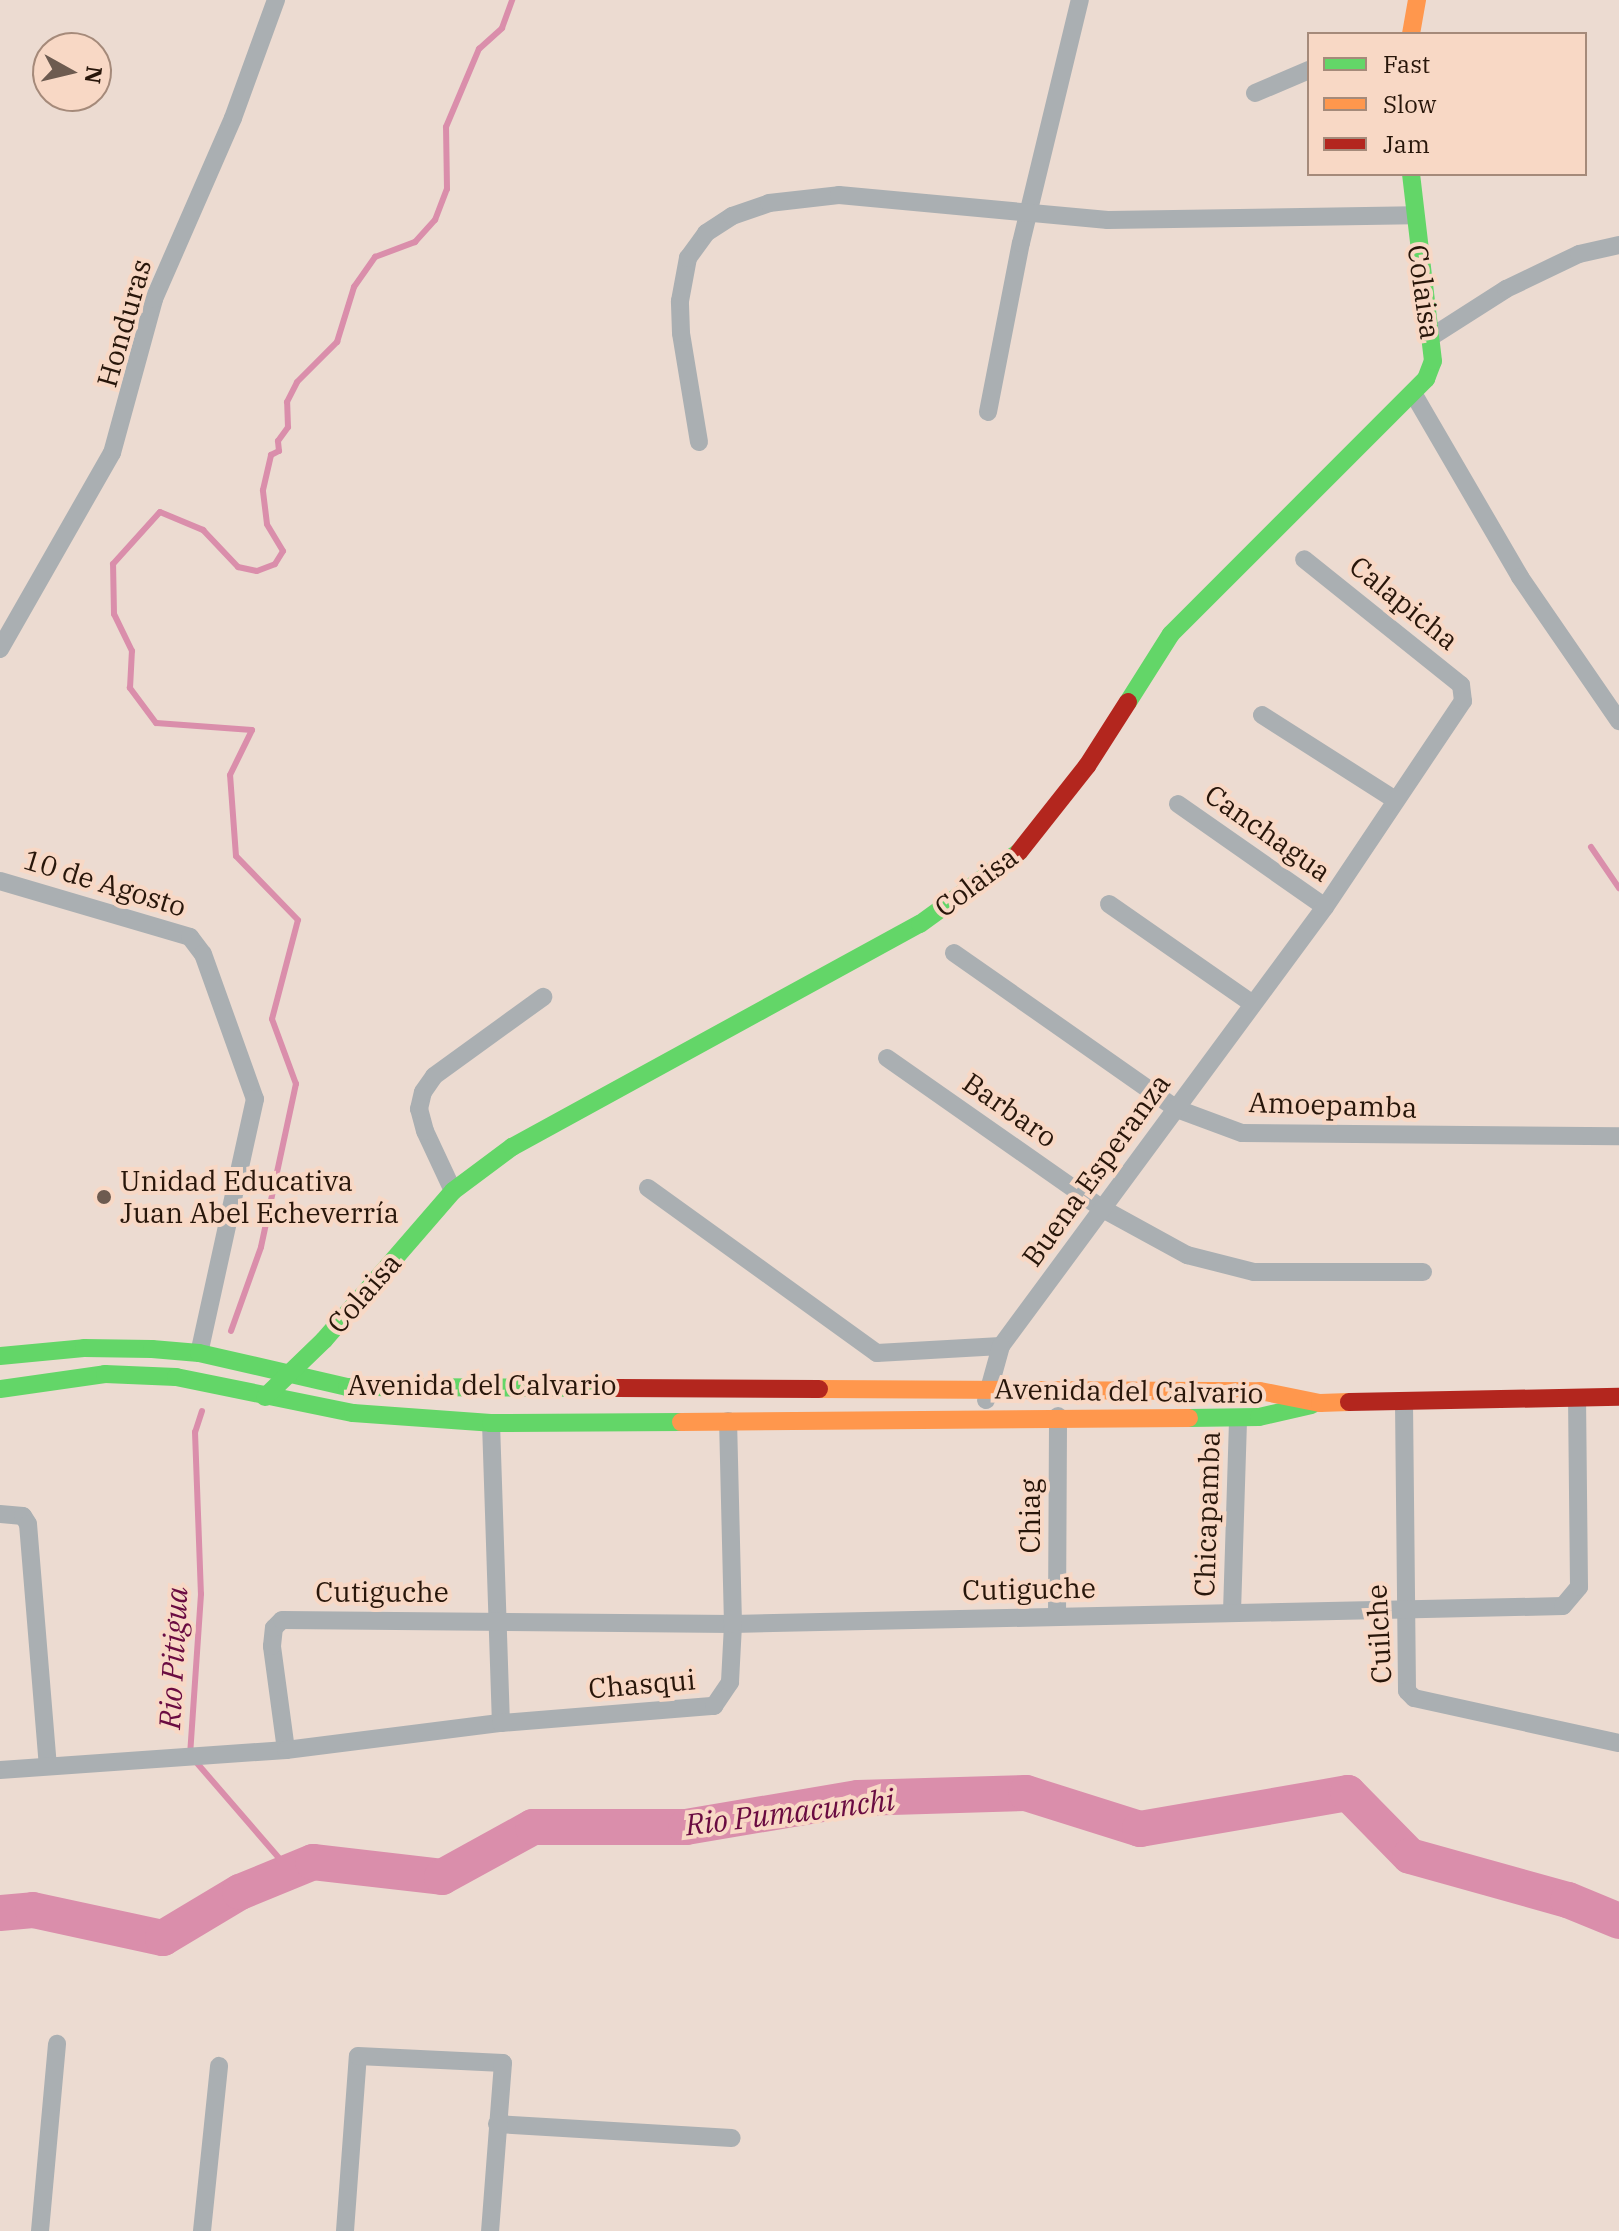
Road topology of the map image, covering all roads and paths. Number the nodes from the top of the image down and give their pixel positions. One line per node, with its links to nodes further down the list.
1 (276, 0): 16 (street, Honduras)
2 (1080, 0): 8 (street)
3 (1417, 0): 4 (street)
4 (1411, 32)
5 (1307, 71): 6 (street)
6 (1255, 93)
7 (1411, 176): 9 (street, Colaisa)
8 (1028, 214): 9 (street); 13 (street); 14 (street)
9 (1413, 215): 11 (street, Colaisa)
10 (1619, 245): 11 (street)
11 (1431, 337): 12 (street, Colaisa)
12 (1413, 393): 19 (street); 32 (street, Colaisa)
13 (988, 412)
14 (699, 442)
15 (1304, 559): 17 (street, Calapicha)
16 (0, 649)
17 (1465, 693): 20 (street, Buena Esperanza)
18 (1262, 715): 20 (street)
19 (1619, 721)
20 (1394, 799): 24 (street, Buena Esperanza)
21 (1178, 804): 24 (street, Canchagua)
22 (0, 881): 36 (street, 10 de Agosto)
23 (1109, 904): 27 (street)
24 (1325, 907): 27 (street, Buena Esperanza)
25 (954, 953): 29 (street, Amoepamba)
26 (543, 997): 32 (street)
27 (1253, 1004): 29 (street, Buena Esperanza)
28 (887, 1058): 33 (street, Barbaro)
29 (1177, 1109): 30 (street, Amoepamba); 33 (street, Buena Esperanza)
30 (1619, 1136)
31 (648, 1188): 35 (street)
32 (453, 1191): 38 (street, Colaisa)
33 (1103, 1209): 34 (street, Barbaro); 35 (street, Buena Esperanza)
34 (1423, 1272)
35 (1001, 1346): 39 (street)
36 (199, 1353): 37 (street, Avenida del Calvario); 38 (street, Avenida del Calvario)
37 (0, 1356)
38 (289, 1372): 39 (street, Avenida del Calvario); 41 (street, Colaisa)
39 (989, 1388): 44 (street, Avenida del Calvario); 47 (street)
40 (0, 1389): 41 (street, Avenida del Calvario)
41 (265, 1397): 50 (street, Avenida del Calvario)
42 (1619, 1397): 43 (street)
43 (1577, 1398): 45 (street); 52 (street, Cutiguche)
44 (1320, 1403): 45 (street); 48 (street, Avenida del Calvario)
45 (1404, 1403): 52 (street, Cuilche)
46 (1058, 1416): 47 (street, Avenida del Calvario); 48 (street, Avenida del Calvario); 54 (street, Chiag)
47 (982, 1418): 49 (street, Avenida del Calvario)
48 (1238, 1418): 53 (street, Chicapamba)
49 (728, 1421): 50 (street, Avenida del Calvario); 56 (street, Chasqui)
50 (491, 1423): 55 (street)
51 (0, 1514): 60 (street)
52 (1403, 1610): 53 (street, Cutiguche); 58 (street, Cuilche)
53 (1232, 1612): 54 (street, Cutiguche)
54 (1057, 1616): 56 (street, Cutiguche)
55 (496, 1621): 56 (street, Cutiguche); 57 (street); 59 (street, Cutiguche)
56 (733, 1624): 57 (street, Chasqui)
57 (501, 1723): 59 (street, Chasqui)
58 (1619, 1743)
59 (286, 1750): 60 (street, Chasqui)
60 (48, 1765): 61 (street, Chasqui)
61 (0, 1770)
62 (57, 2044): 66 (street)
63 (219, 2066): 67 (street)
64 (497, 2124): 65 (street); 68 (street); 69 (street)
65 (732, 2138)
66 (40, 2231)
67 (202, 2231)
68 (345, 2231)
69 (490, 2231)

